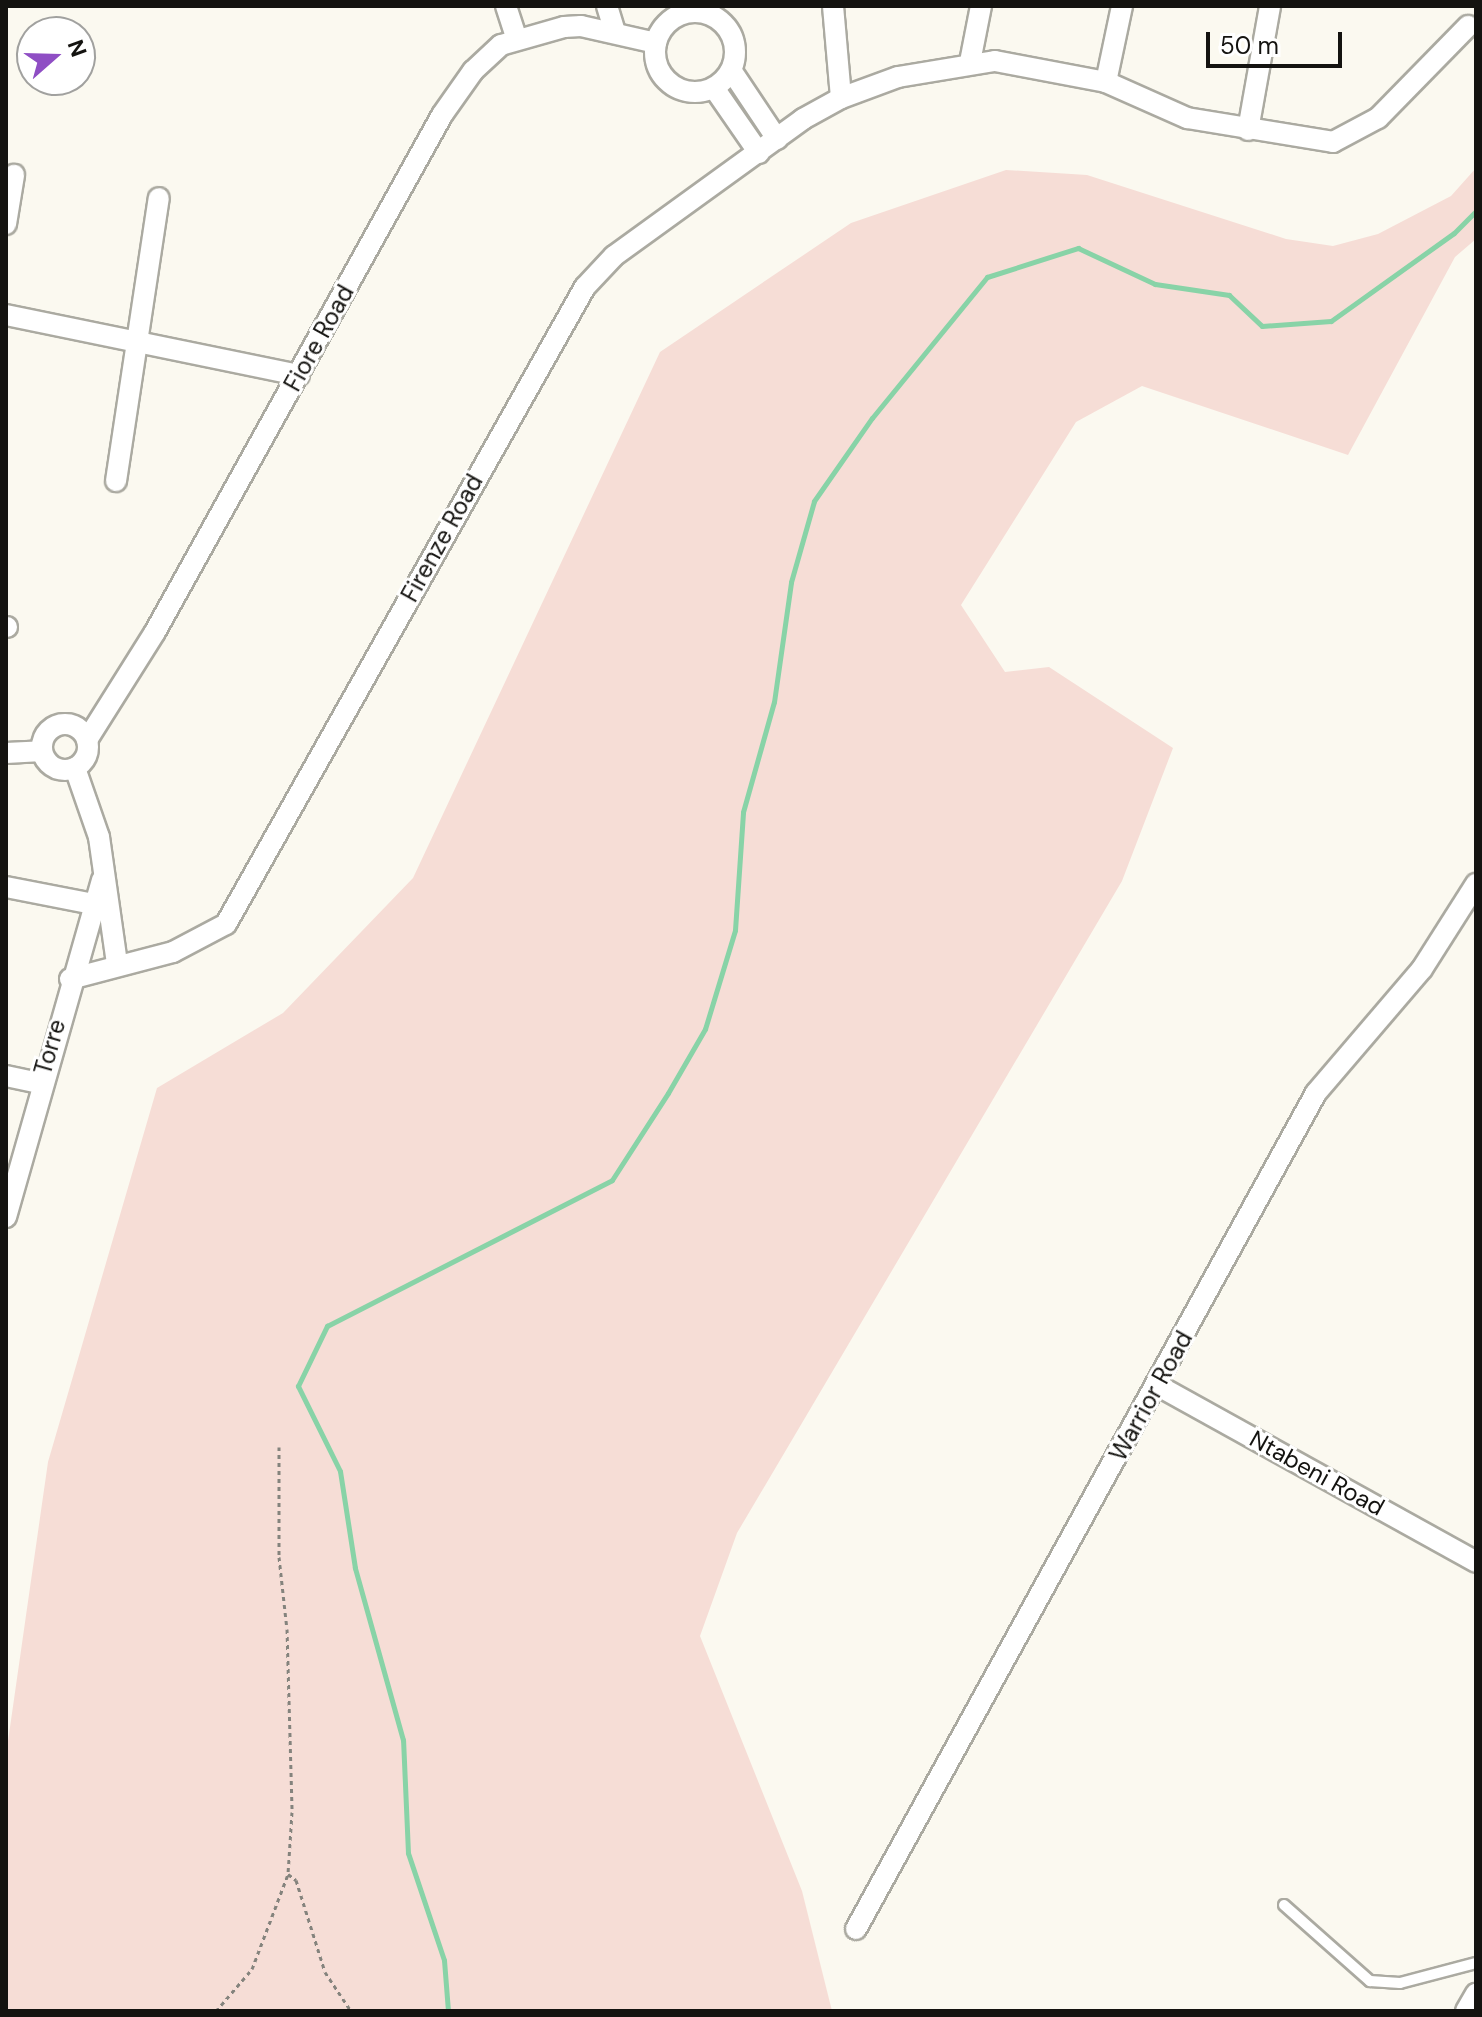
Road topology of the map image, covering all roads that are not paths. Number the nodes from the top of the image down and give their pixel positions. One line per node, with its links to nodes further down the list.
1 (506, 6): 11 (street)
2 (607, 6): 10 (street)
3 (833, 6): 17 (street)
4 (981, 6): 13 (street)
5 (1122, 6): 15 (street)
6 (1270, 6): 18 (street)
7 (693, 9): 8 (street); 12 (street)
8 (716, 12): 14 (street)
9 (1468, 26): 18 (street, Firenze Road)
10 (615, 33): 11 (street, Fiore Road); 12 (street, Fiore Road)
11 (516, 37): 26 (street, Fiore Road)
12 (656, 43): 16 (street)
13 (970, 62): 15 (street, Firenze Road); 17 (street, Firenze Road)
14 (731, 70): 16 (street); 19 (street)
15 (1106, 82): 18 (street, Firenze Road)
16 (714, 88): 20 (street)
17 (841, 98): 19 (street, Firenze Road)
18 (1248, 130)
19 (777, 139): 20 (street, Firenze Road)
20 (759, 153): 35 (street, Firenze Road)
21 (14, 175): 23 (street)
22 (159, 198): 25 (street)
23 (6, 224)
24 (6, 315): 25 (street)
25 (136, 340): 26 (street); 27 (street)
26 (299, 375): 28 (street, Fiore Road)
27 (116, 481)
28 (87, 740): 29 (street); 31 (street, Fiore Road)
29 (42, 751): 30 (street); 31 (street)
30 (6, 753)
31 (75, 768): 34 (street, Torre)
32 (1476, 884): 40 (street, Warrior Road)
33 (6, 887): 34 (street)
34 (101, 905): 35 (street, Torre); 36 (street, Torre)
35 (117, 963): 36 (street, Firenze Road)
36 (70, 979): 38 (street, Torre)
37 (6, 1076): 38 (street)
38 (40, 1083): 39 (street, Torre)
39 (6, 1217)
40 (1157, 1385): 41 (street, Ntabeni Road); 43 (street, Warrior Road)
41 (1476, 1562)
42 (1284, 1905): 44 (lane)
43 (856, 1929)
44 (1476, 1963)
45 (1476, 1994): 46 (street)
46 (1466, 2011)

